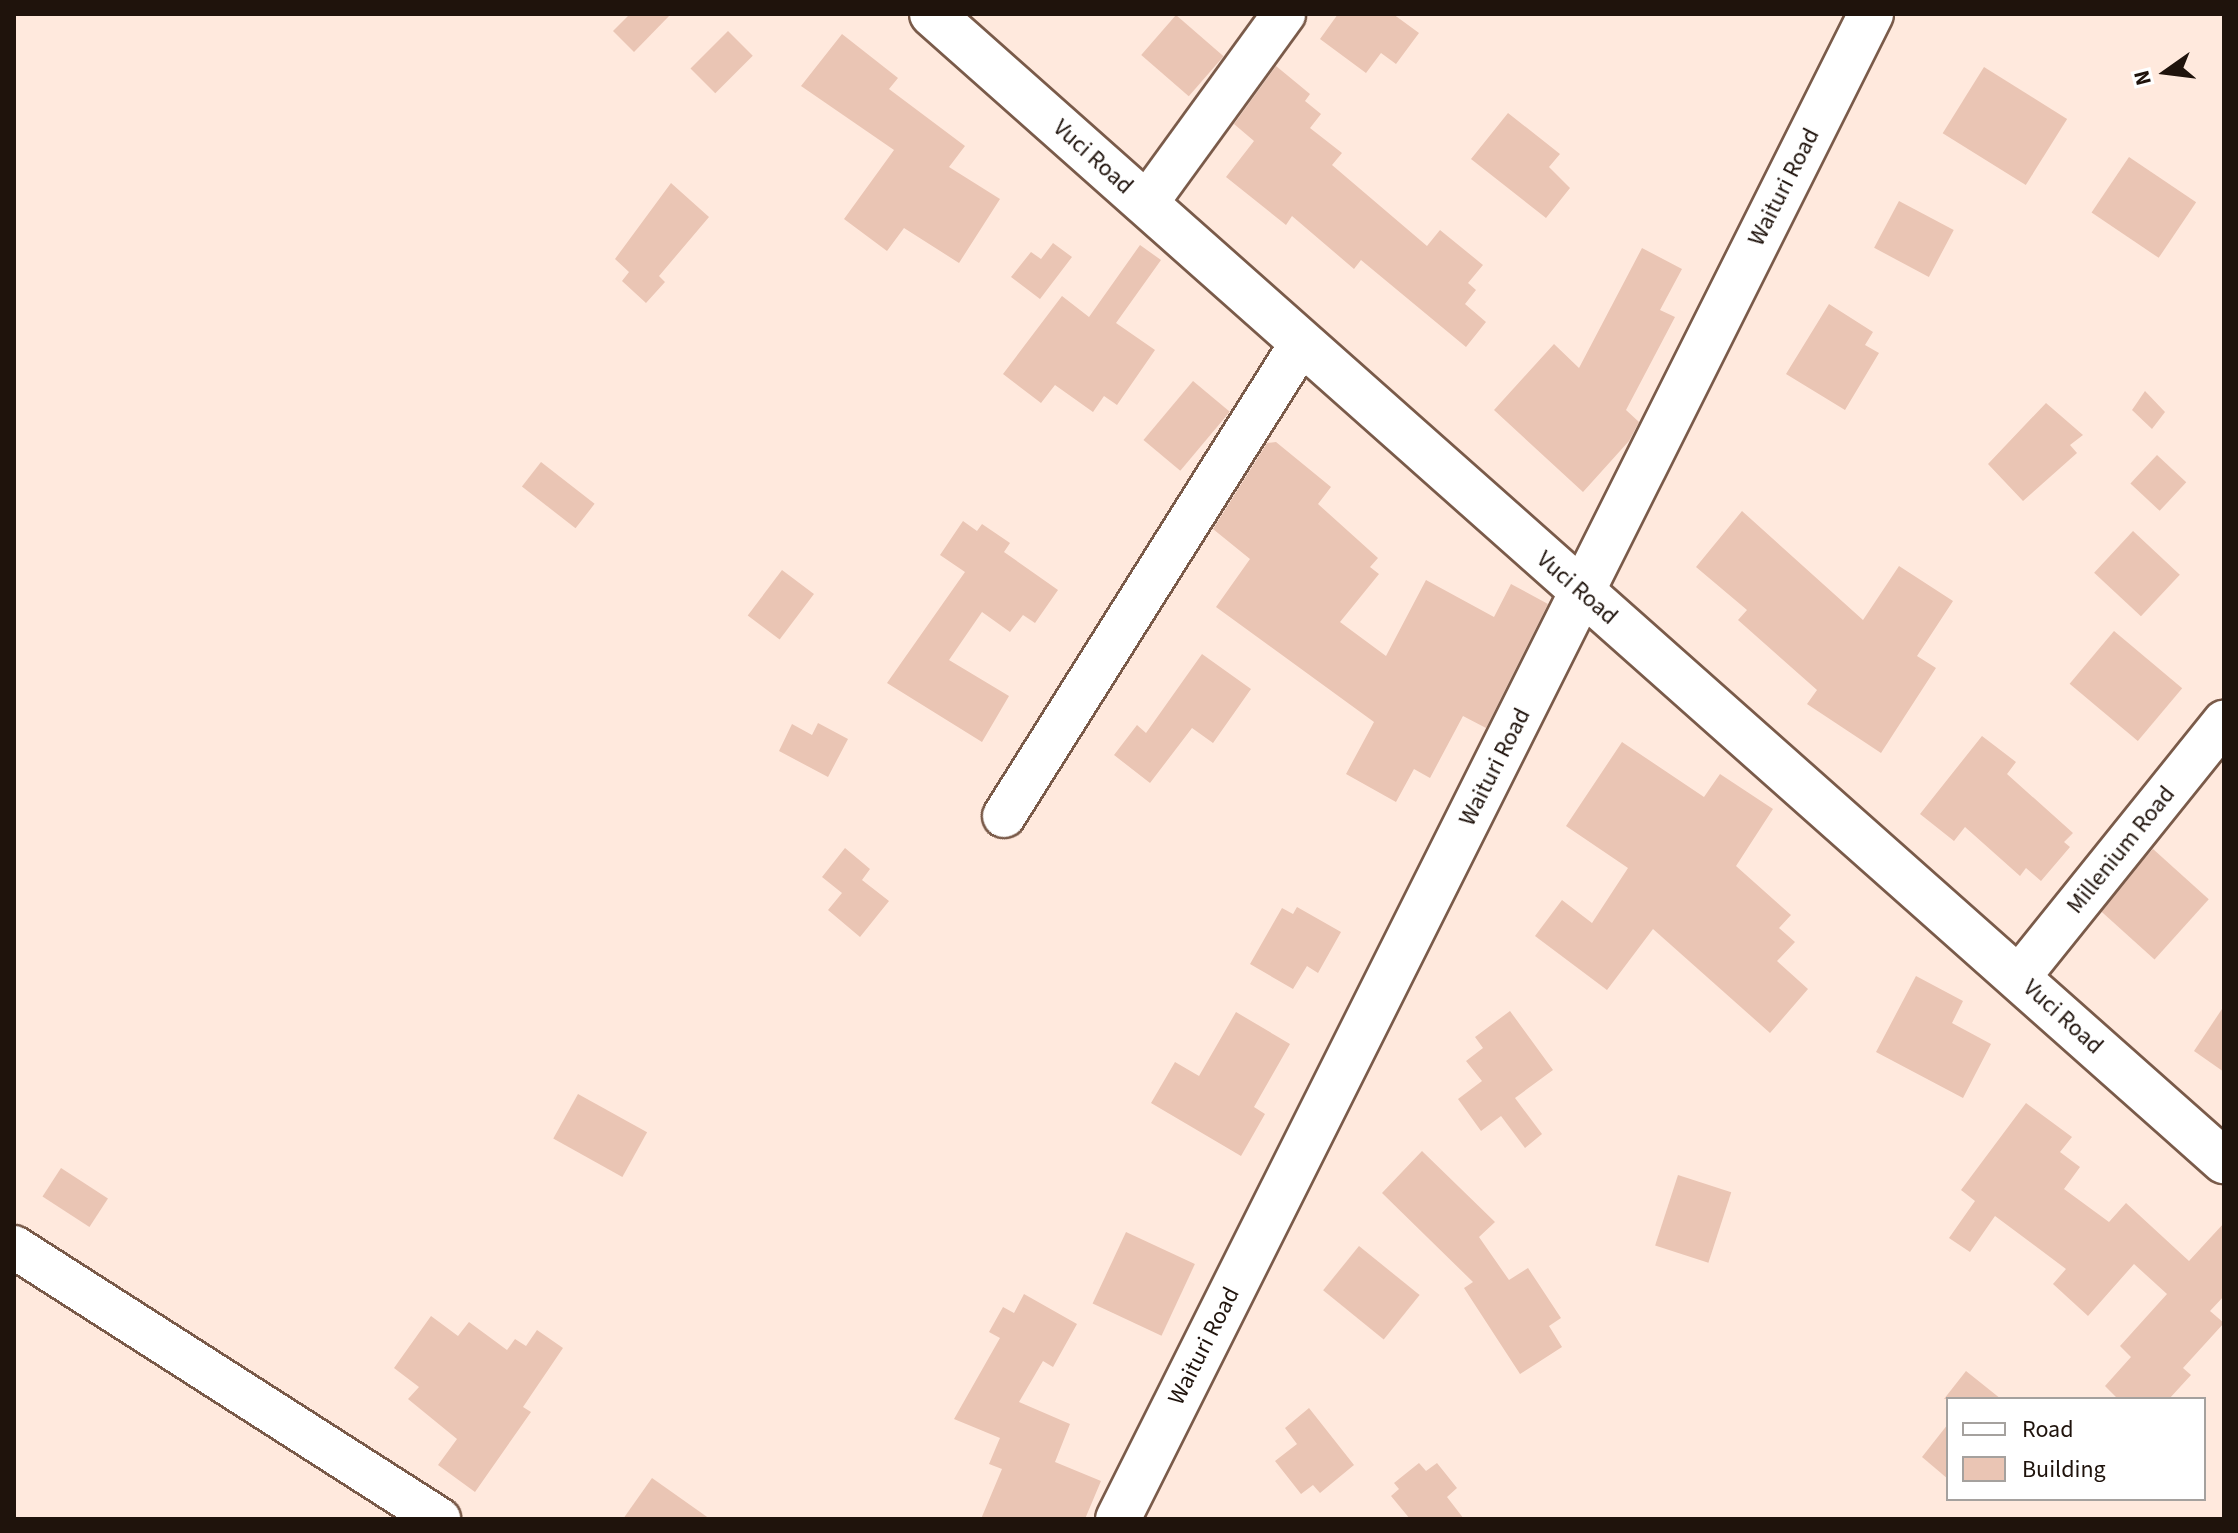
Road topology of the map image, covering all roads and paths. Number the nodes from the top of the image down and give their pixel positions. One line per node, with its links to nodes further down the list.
1 (1284, 14): 4 (street)
2 (1871, 14): 6 (main road, Waituri Road)
3 (934, 15): 4 (main road, Vuci Road)
4 (1146, 204): 5 (main road, Vuci Road)
5 (1300, 345): 6 (main road, Vuci Road); 8 (street)
6 (1582, 592): 9 (main road, Vuci Road); 13 (main road, Waituri Road)
7 (2224, 722): 9 (street, Millenium Road)
8 (1004, 816)
9 (2018, 978): 10 (main road, Vuci Road)
10 (2224, 1161)
11 (14, 1247): 12 (street)
12 (439, 1519)
13 (1118, 1519)

